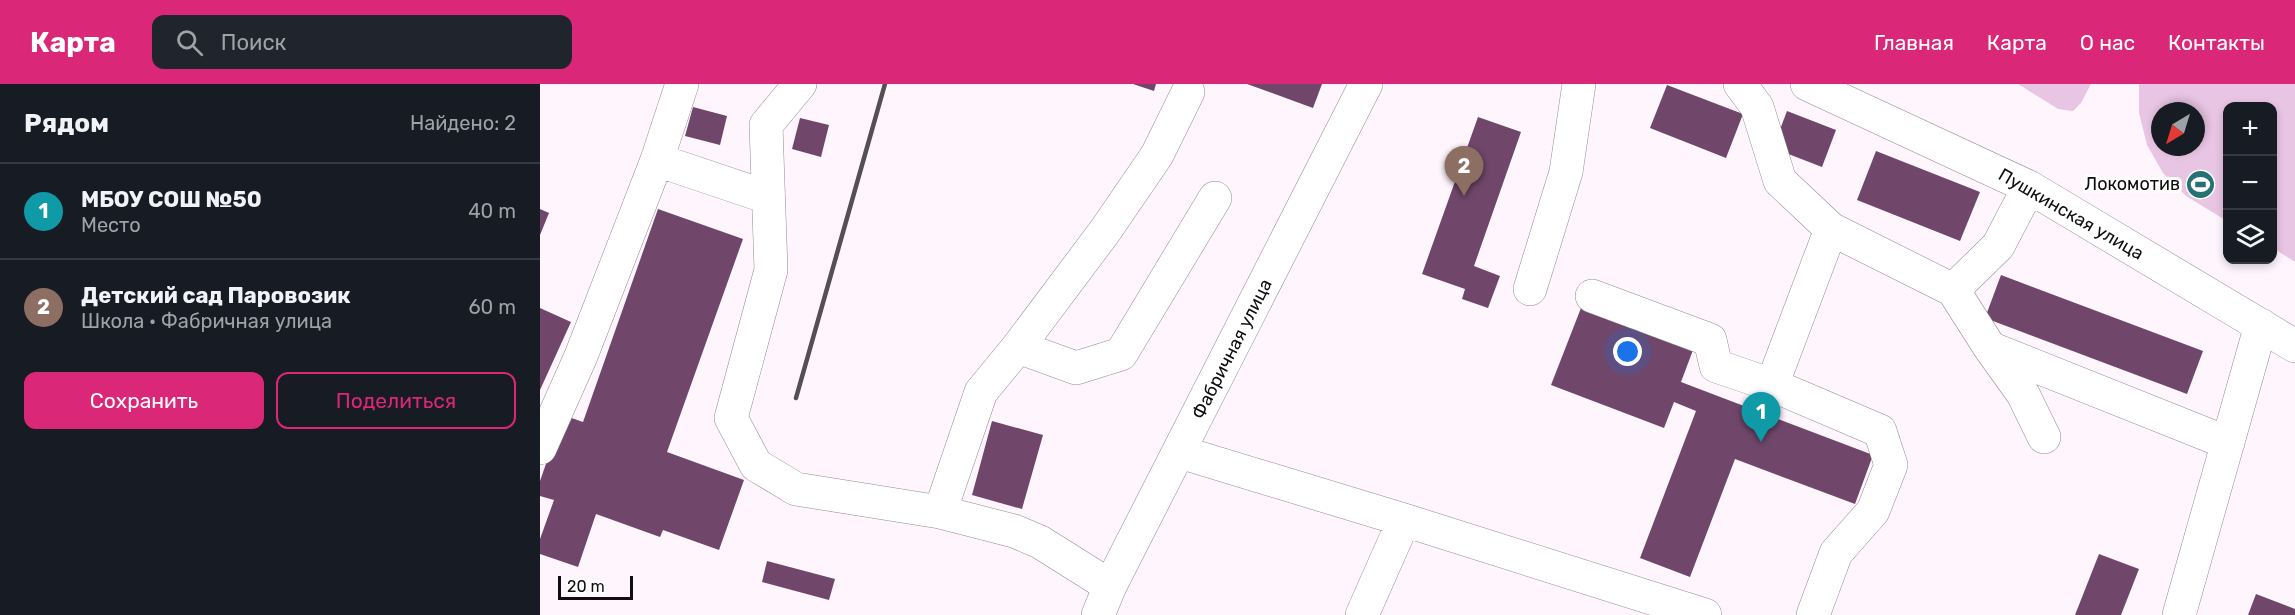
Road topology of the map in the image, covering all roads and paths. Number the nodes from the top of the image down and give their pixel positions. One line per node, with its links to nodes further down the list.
1 (682, 84): 8 (street)
2 (800, 84): 10 (street)
3 (1366, 84): 24 (street, Фабричная улица)
4 (1579, 84): 13 (street)
5 (1740, 84): 12 (street)
6 (1807, 84): 9 (street, Пушкинская улица)
7 (1188, 92): 18 (street)
8 (657, 160): 10 (street); 23 (street)
9 (2029, 187): 14 (street); 16 (street, Пушкинская улица)
10 (767, 197): 25 (street)
11 (1215, 198): 18 (street)
12 (1831, 229): 14 (street); 20 (street)
13 (1530, 289)
14 (1953, 290): 19 (street)
15 (1592, 296): 20 (street)
16 (2261, 325): 17 (street, Пушкинская улица); 22 (street)
17 (2295, 346)
18 (1018, 347): 25 (street)
19 (1990, 348): 21 (street); 22 (street)
20 (1772, 385): 30 (street)
21 (2044, 437)
22 (2228, 443): 31 (street)
23 (540, 448)
24 (1180, 452): 26 (street); 27 (street, Фабричная улица)
25 (940, 512): 27 (street)
26 (1404, 520): 28 (street); 29 (street)
27 (1104, 601)
28 (1362, 615)
29 (1705, 615)
30 (1814, 615)
31 (2179, 615)

